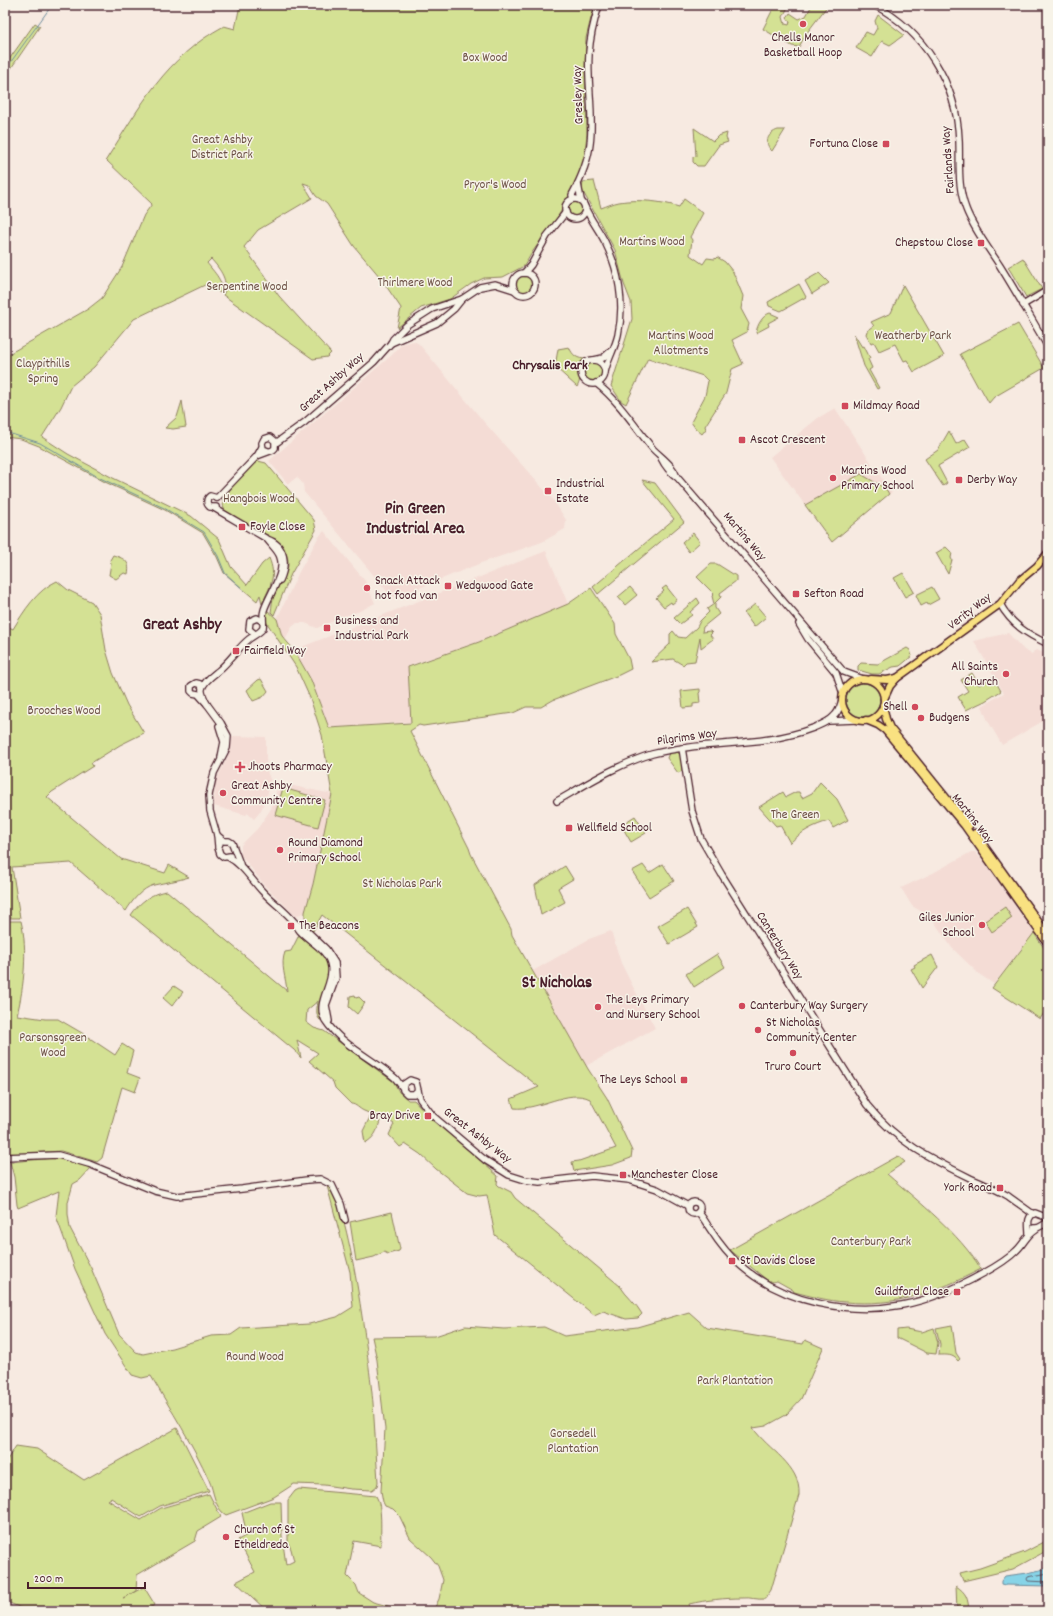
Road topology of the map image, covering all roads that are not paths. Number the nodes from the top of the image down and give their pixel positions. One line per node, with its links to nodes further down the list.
1 (599, 5): 3 (street, Gresley Way)
2 (874, 5): 20 (street, Fairlands Way)
3 (578, 184): 4 (street, Gresley Way); 5 (street)
4 (573, 199): 5 (street); 7 (street)
5 (581, 200): 6 (street)
6 (585, 207): 9 (street); 10 (street)
7 (566, 212): 8 (street); 11 (street)
8 (570, 218): 9 (street); 11 (street)
9 (579, 218): 10 (street)
10 (594, 223): 23 (street)
11 (557, 224): 12 (street)
12 (531, 265): 13 (street); 14 (street)
13 (524, 273): 14 (street); 15 (street)
14 (530, 275): 17 (street)
15 (514, 279): 16 (street, Great Ashby Way); 17 (street)
16 (500, 285): 17 (street, Great Ashby Way); 19 (street, Great Ashby Way)
17 (514, 290)
18 (1048, 290): 20 (street)
19 (462, 299): 21 (street, Great Ashby Way); 21 (street, Great Ashby Way)
20 (1023, 305): 22 (street, Fairlands Way)
21 (391, 343): 28 (street, Great Ashby Way)
22 (1048, 347)
23 (612, 350): 24 (street, Martins Way); 25 (street)
24 (594, 360): 25 (street, Martins Way); 26 (street, Martins Way)
25 (604, 375): 26 (street); 27 (street, Martins Way)
26 (596, 383): 27 (street, Martins Way)
27 (609, 394): 39 (street, Martins Way)
28 (285, 436): 29 (street, Great Ashby Way); 30 (street, Great Ashby Way)
29 (272, 438): 30 (street); 31 (street)
30 (276, 444): 32 (street)
31 (262, 447): 32 (street); 33 (street)
32 (268, 451): 33 (street)
33 (257, 456): 34 (street)
34 (217, 498): 35 (street); 35 (street)
35 (216, 507): 38 (street)
36 (1047, 555): 37 (main road, Verity Way)
37 (1000, 604): 45 (street); 46 (main road, Verity Way)
38 (264, 610): 40 (street); 41 (street)
39 (793, 613): 48 (street, Martins Way); 51 (street, Martins Way)
40 (254, 618): 41 (street); 42 (street)
41 (262, 621): 43 (street)
42 (249, 629): 43 (street); 44 (street)
43 (255, 634): 44 (street)
44 (247, 640): 47 (street)
45 (1048, 644)
46 (897, 678): 48 (main road); 53 (main road, Verity Way)
47 (208, 679): 49 (street); 50 (street)
48 (865, 679): 51 (main road); 53 (main road, Martins Way)
49 (197, 683): 50 (street); 50 (street)
50 (200, 691): 59 (street)
51 (843, 694): 52 (main road, Martins Way)
52 (842, 700): 54 (main road); 56 (street)
53 (884, 702): 55 (main road); 65 (main road, Martins Way)
54 (857, 720): 55 (main road, Martins Way); 56 (street, Pilgrims Way)
55 (866, 720): 66 (main road, Martins Way)
56 (829, 721): 57 (street, Pilgrims Way)
57 (682, 748): 58 (street, Pilgrims Way); 73 (street, Canterbury Way)
58 (557, 801)
59 (217, 835): 60 (street); 61 (street)
60 (224, 841): 61 (street); 62 (street)
61 (218, 846): 63 (street)
62 (234, 851): 63 (street); 64 (street)
63 (228, 857): 64 (street)
64 (240, 865): 67 (street)
65 (1048, 935)
66 (1048, 944)
67 (396, 1079): 68 (street); 69 (street)
68 (406, 1081): 69 (street); 70 (street)
69 (403, 1088): 70 (street)
70 (416, 1092): 72 (street, Great Ashby Way)
71 (5, 1157): 78 (street)
72 (688, 1206): 74 (street, Great Ashby Way); 74 (street, Great Ashby Way)
73 (1022, 1207): 75 (street, Canterbury Way); 79 (street, Canterbury Way)
74 (698, 1212): 82 (street, Great Ashby Way)
75 (1033, 1214): 76 (street, Canterbury Way); 79 (street)
76 (1041, 1216): 77 (street); 80 (street)
77 (1048, 1218)
78 (346, 1220)
79 (1029, 1222): 81 (street); 82 (street)
80 (1045, 1224): 81 (street, Great Ashby Way)
81 (1036, 1229): 82 (street, Great Ashby Way)
82 (1029, 1233)

